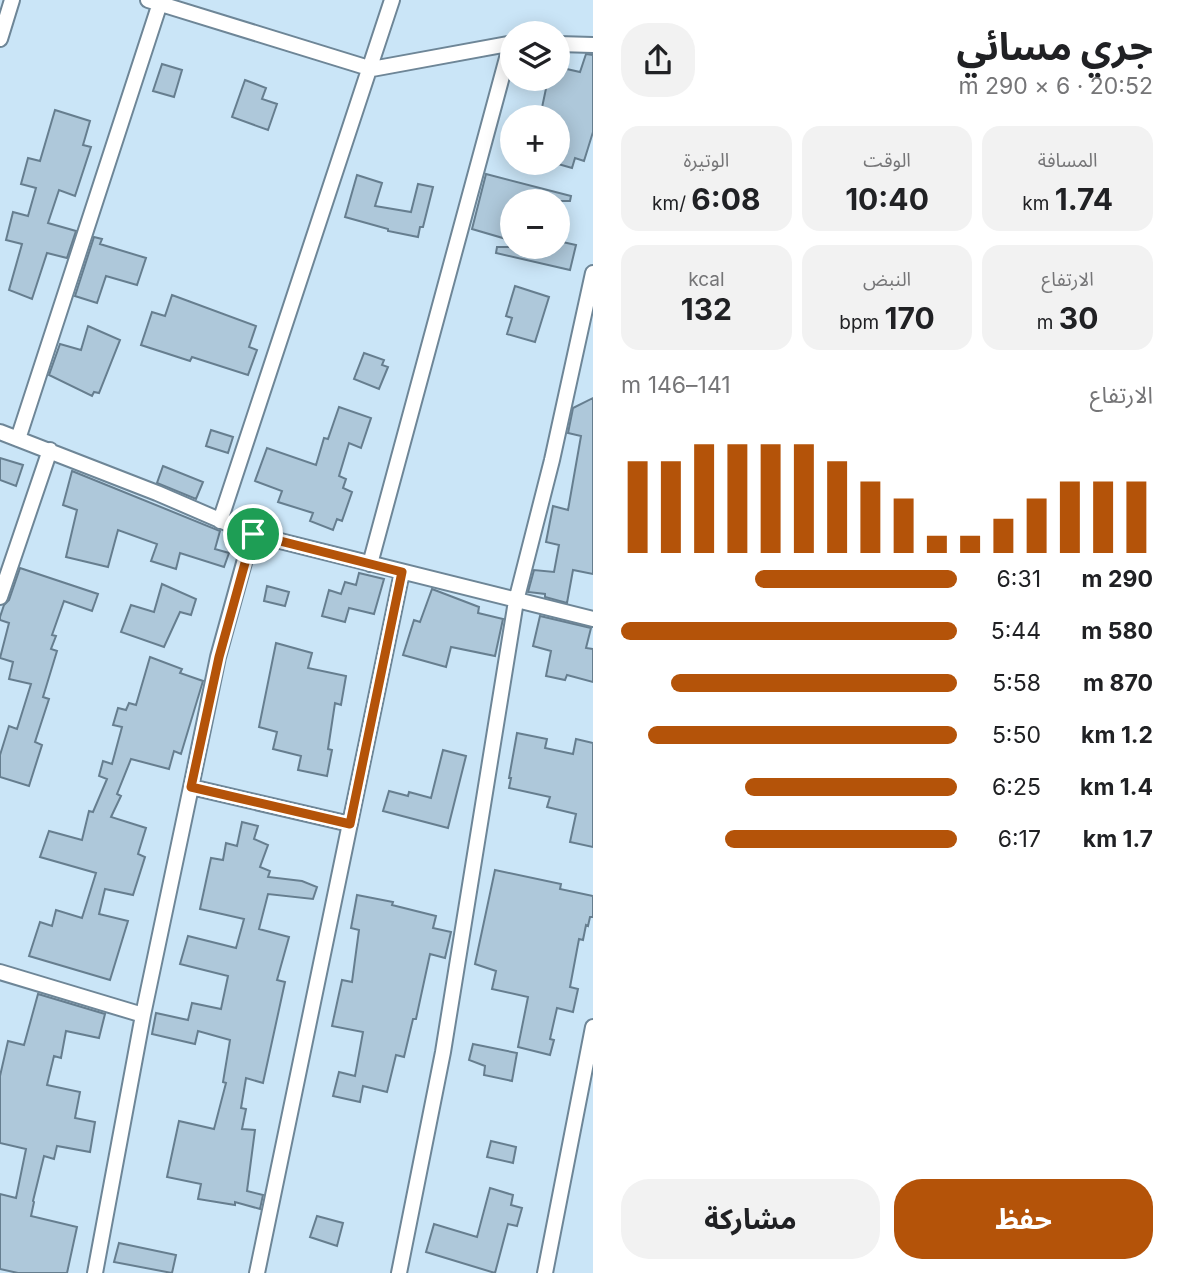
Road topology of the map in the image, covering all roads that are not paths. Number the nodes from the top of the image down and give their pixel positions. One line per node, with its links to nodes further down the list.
1 (12, 0): 4 (street)
2 (393, 0): 8 (street)
3 (156, 1): 8 (street); 12 (street)
4 (0, 39)
5 (570, 44): 7 (street)
6 (500, 45): 8 (street)
7 (593, 45)
8 (372, 69): 14 (street)
9 (500, 87): 16 (street)
10 (593, 273): 19 (street)
11 (0, 432): 12 (street)
12 (18, 439): 13 (street)
13 (50, 450): 14 (street); 18 (street)
14 (220, 521): 15 (street)
15 (253, 534): 16 (street); 21 (street)
16 (370, 564): 17 (street)
17 (402, 572): 19 (street); 22 (street)
18 (0, 597)
19 (516, 601): 20 (street); 28 (street)
20 (593, 619)
21 (191, 787): 22 (street); 24 (street)
22 (350, 824): 27 (street)
23 (0, 972): 24 (street)
24 (143, 1015): 26 (street)
25 (593, 1027): 29 (street)
26 (95, 1273)
27 (257, 1273)
28 (398, 1273)
29 (545, 1273)

